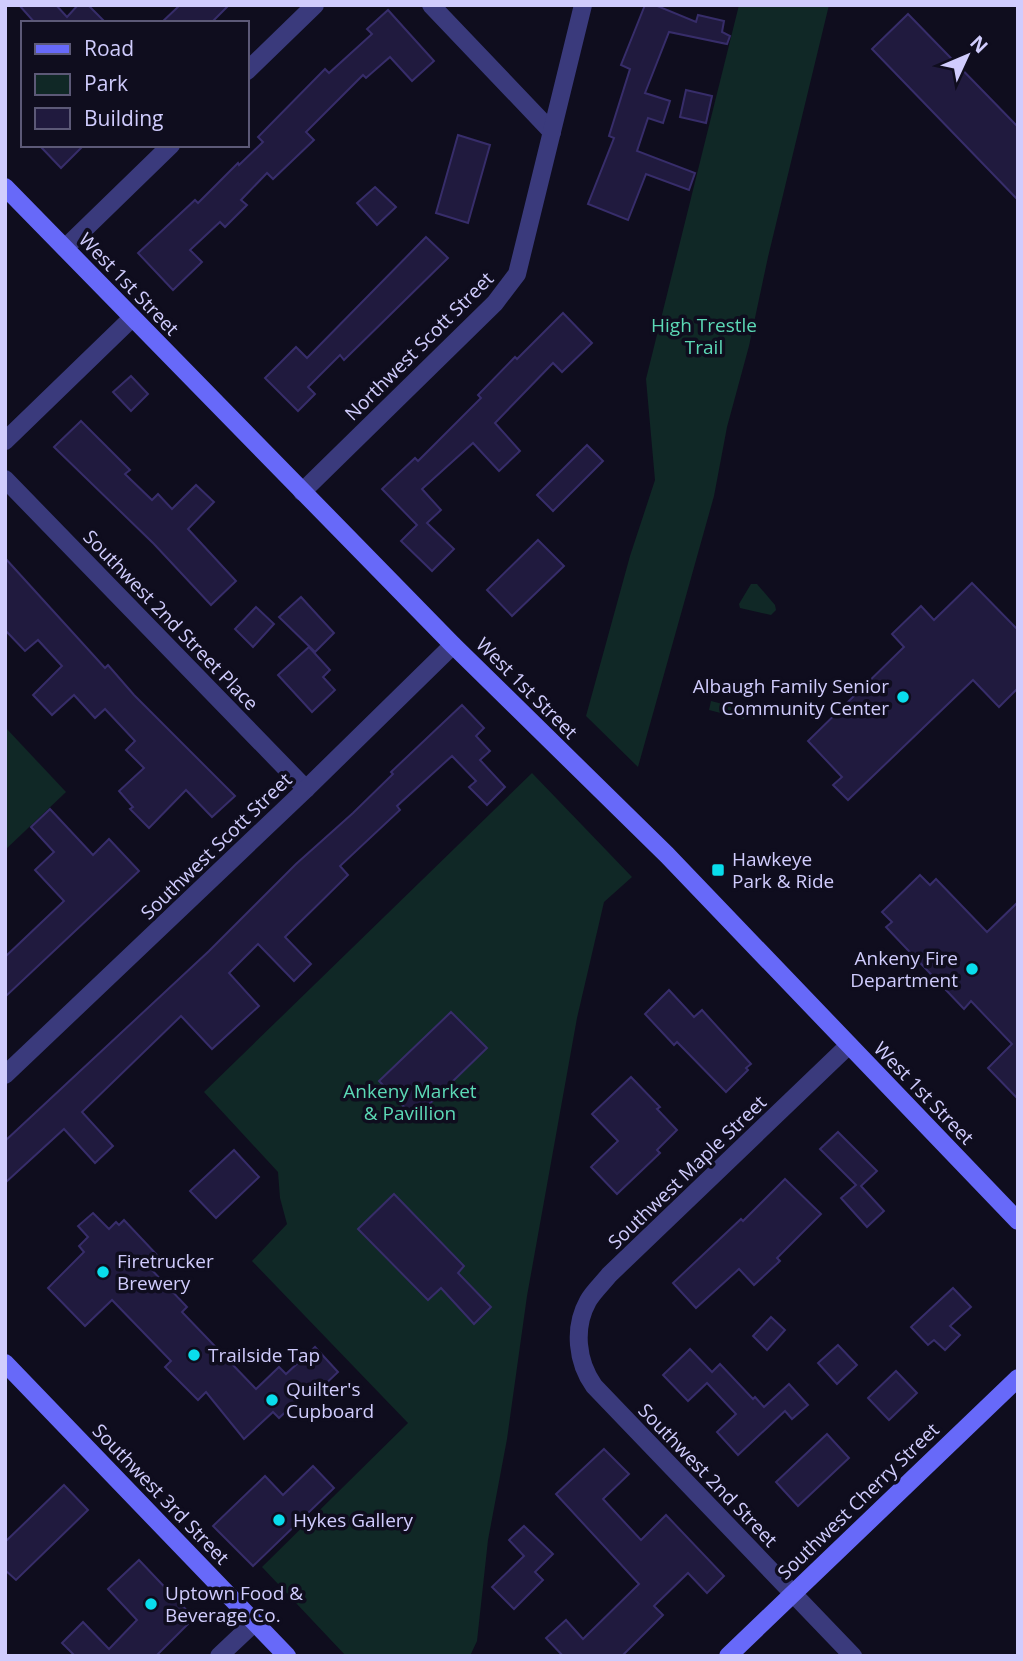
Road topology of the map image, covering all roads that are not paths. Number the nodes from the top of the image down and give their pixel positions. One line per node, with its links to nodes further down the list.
1 (315, 5): 4 (street)
2 (431, 5): 5 (street)
3 (583, 5): 5 (street, Northwest Scott Street)
4 (248, 70)
5 (552, 132): 12 (street, Northwest Scott Street)
6 (169, 147): 8 (street)
7 (5, 187): 8 (main road, West 1st Street)
8 (65, 248): 9 (main road, West 1st Street)
9 (132, 318): 10 (street); 12 (main road, West 1st Street)
10 (5, 441)
11 (5, 480): 14 (street, Southwest 2nd Street Place)
12 (302, 492): 13 (main road, West 1st Street)
13 (453, 645): 14 (street, Southwest Scott Street); 15 (main road, West 1st Street)
14 (306, 789): 16 (street, Southwest Scott Street)
15 (849, 1045): 17 (main road, West 1st Street); 18 (street, Southwest Maple Street)
16 (5, 1075)
17 (1018, 1221)
18 (579, 1343): 21 (street, Southwest 2nd Street)
19 (5, 1363): 22 (main road, Southwest 3rd Street)
20 (1018, 1378): 21 (main road, Southwest Cherry Street)
21 (793, 1593): 25 (main road, Southwest Cherry Street); 26 (street, Southwest 2nd Street)
22 (255, 1622): 23 (street); 24 (main road, Southwest 3rd Street)
23 (219, 1656)
24 (287, 1656)
25 (727, 1656)
26 (853, 1656)

